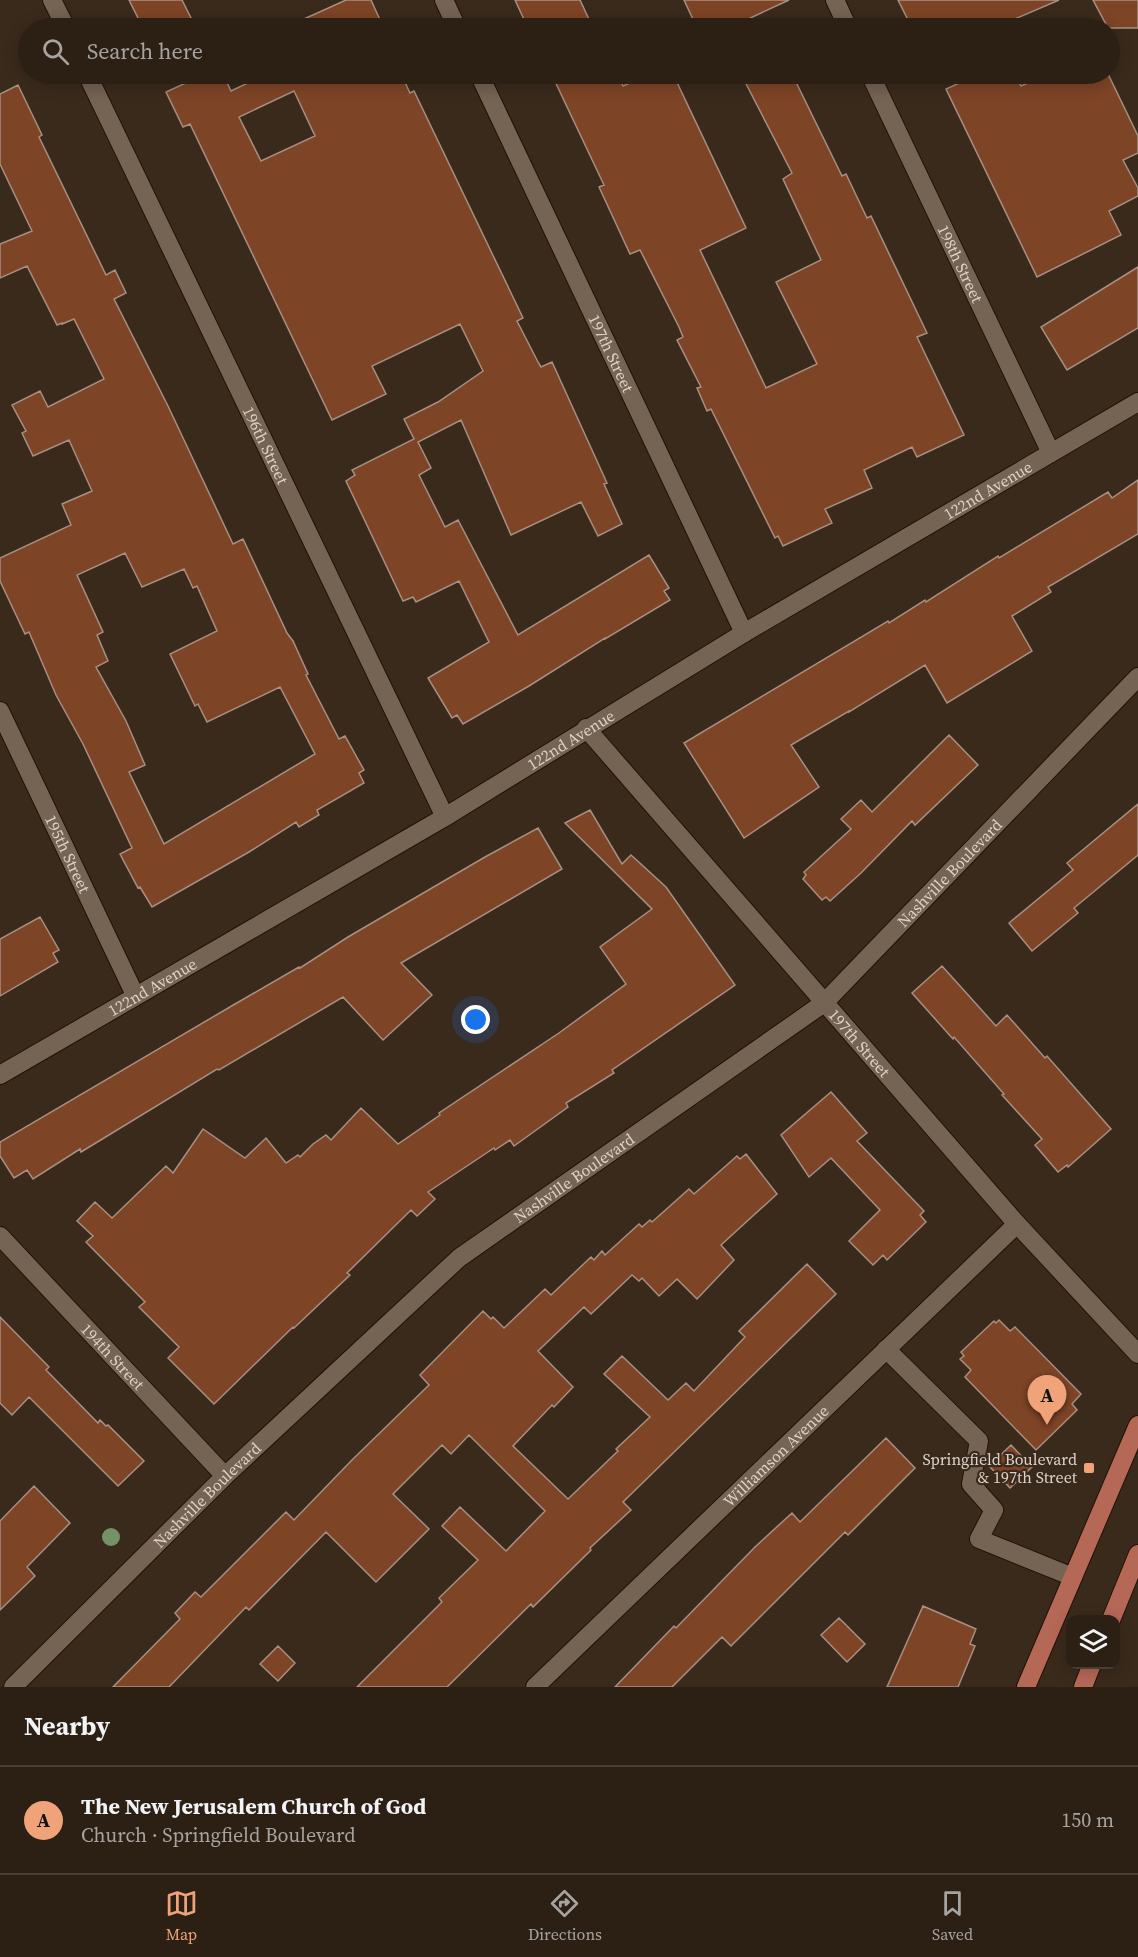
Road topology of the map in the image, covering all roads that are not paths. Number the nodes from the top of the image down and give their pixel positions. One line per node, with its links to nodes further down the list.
1 (52, 0): 4 (street)
2 (444, 0): 5 (street)
3 (835, 0): 6 (street)
4 (61, 18)
5 (452, 18)
6 (843, 18)
7 (92, 84): 16 (street, 196th Street)
8 (483, 84): 12 (street, 197th Street)
9 (875, 84): 11 (street, 198th Street)
10 (1138, 402): 11 (street, 122nd Avenue)
11 (1051, 453): 12 (street, 122nd Avenue)
12 (744, 633): 15 (street, 122nd Avenue)
13 (1138, 677): 18 (street, Nashville Boulevard)
14 (0, 711): 17 (street, 195th Street)
15 (586, 728): 16 (street, 122nd Avenue); 18 (street, 197th Street)
16 (445, 817): 17 (street, 122nd Avenue)
17 (135, 995): 19 (street, 122nd Avenue)
18 (824, 1003): 20 (street, 197th Street); 25 (street, Nashville Boulevard)
19 (0, 1075)
20 (1017, 1224): 22 (street, Williamson Avenue); 23 (street, 197th Street)
21 (0, 1236): 25 (street, 194th Street)
22 (886, 1349): 27 (street); 31 (street, Williamson Avenue)
23 (1138, 1354)
24 (1138, 1425): 27 (main road)
25 (225, 1476): 30 (street, Nashville Boulevard)
26 (1138, 1554): 28 (main road)
27 (1073, 1577): 32 (main road)
28 (1113, 1615)
29 (1090, 1669): 33 (main road)
30 (13, 1687)
31 (535, 1687)
32 (1026, 1687)
33 (1083, 1687)

